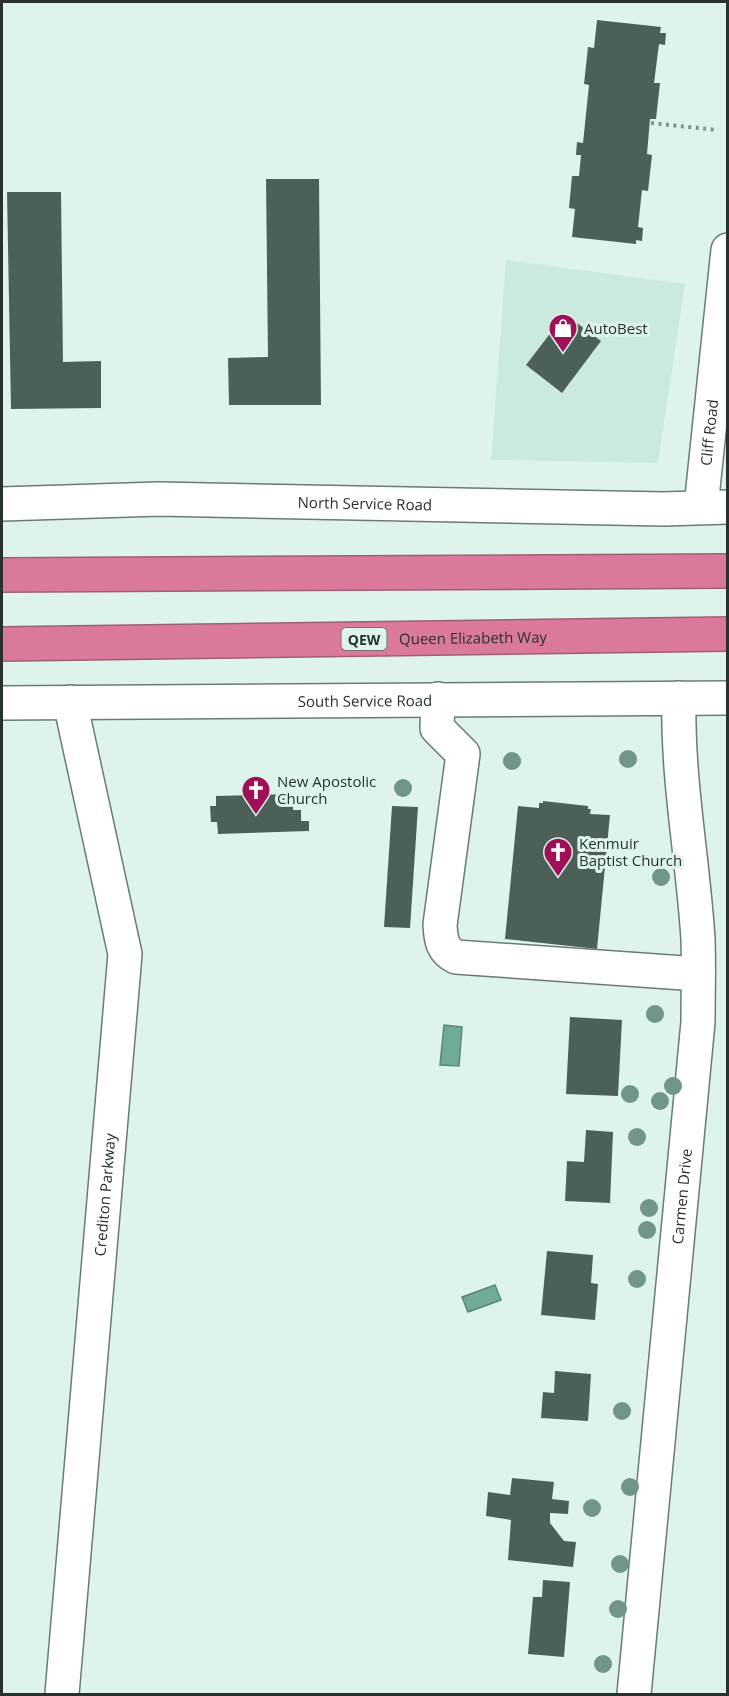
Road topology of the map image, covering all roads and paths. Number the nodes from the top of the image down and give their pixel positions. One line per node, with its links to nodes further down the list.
1 (651, 123): 2 (path)
2 (717, 130)
3 (728, 250): 5 (street, Cliff Road)
4 (2, 504): 5 (street, North Service Road)
5 (714, 507)
6 (728, 571): 7 (highway)
7 (2, 575)
8 (728, 634): 9 (highway, Queen Elizabeth Way / QEW)
9 (2, 644)
10 (679, 698): 11 (street, South Service Road); 12 (street, South Service Road); 15 (street, Carmen Drive)
11 (728, 698)
12 (438, 699): 13 (street, South Service Road); 15 (street)
13 (70, 702): 14 (street, South Service Road); 16 (street, Crediton Parkway)
14 (2, 703)
15 (698, 974): 17 (street, Carmen Drive)
16 (62, 1695)
17 (634, 1695)

